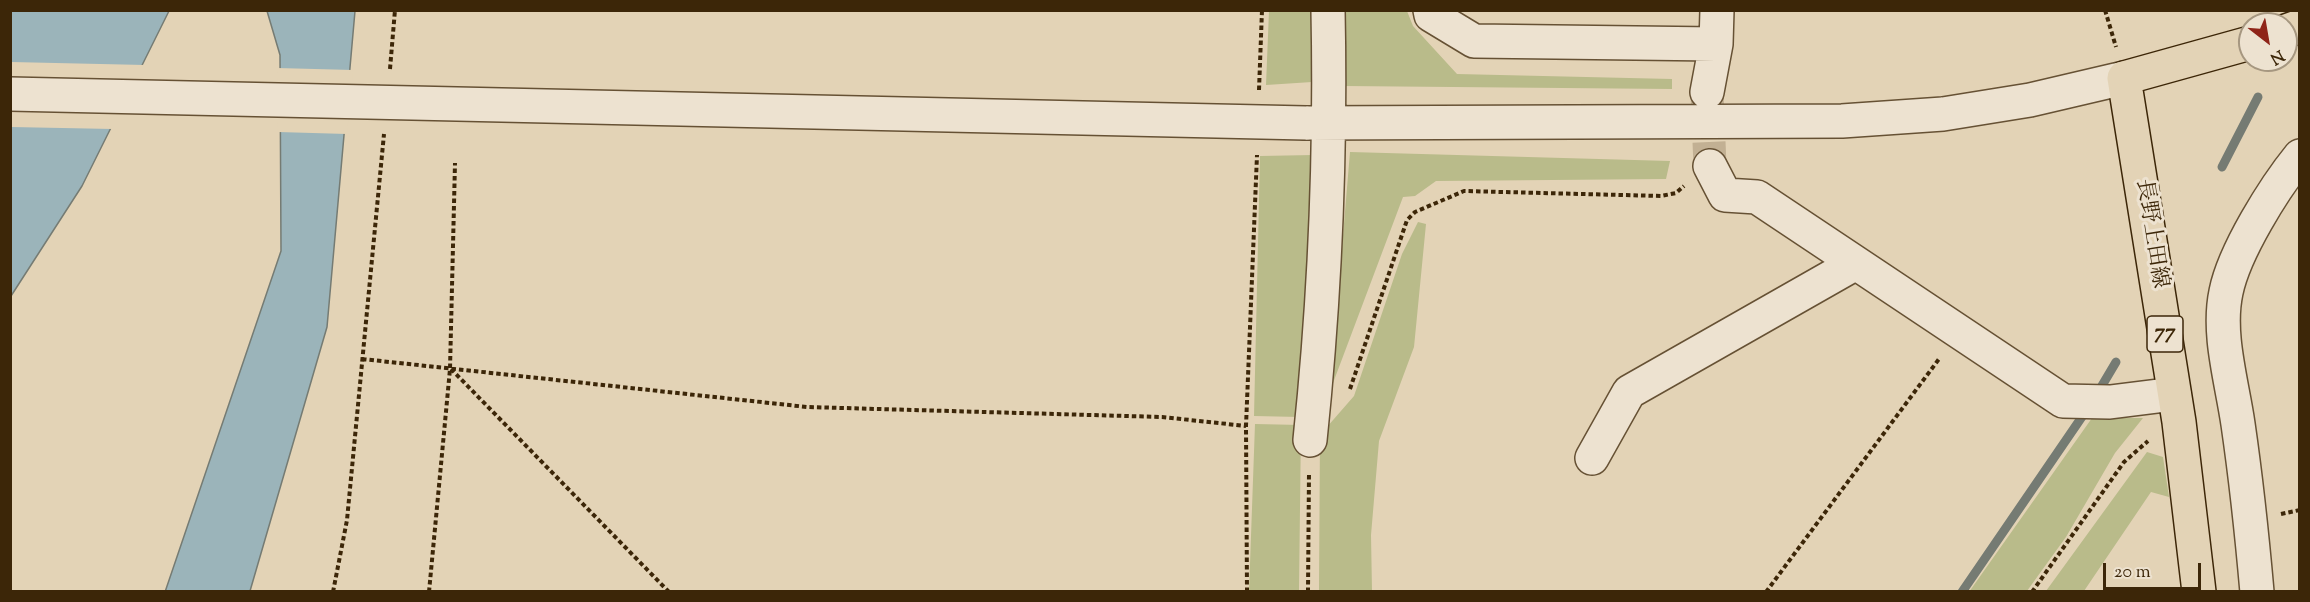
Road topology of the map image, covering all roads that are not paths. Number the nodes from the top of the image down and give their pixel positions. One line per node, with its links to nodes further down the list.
1 (1328, 10): 9 (street)
2 (1430, 10): 4 (street)
3 (1717, 10): 4 (street)
4 (1716, 44): 7 (street)
5 (2238, 46): 6 (main road)
6 (2124, 78): 9 (street); 13 (main road, 長野上田線 / 77)
7 (1707, 92)
8 (10, 94): 9 (street, bridge)
9 (1318, 122): 14 (street)
10 (2300, 156): 17 (street)
11 (1699, 174): 12 (street)
12 (1856, 264): 13 (street); 15 (street)
13 (2177, 408): 16 (main road, 長野上田線 / 77)
14 (1310, 440)
15 (1592, 458)
16 (2199, 591)
17 (2258, 591)

